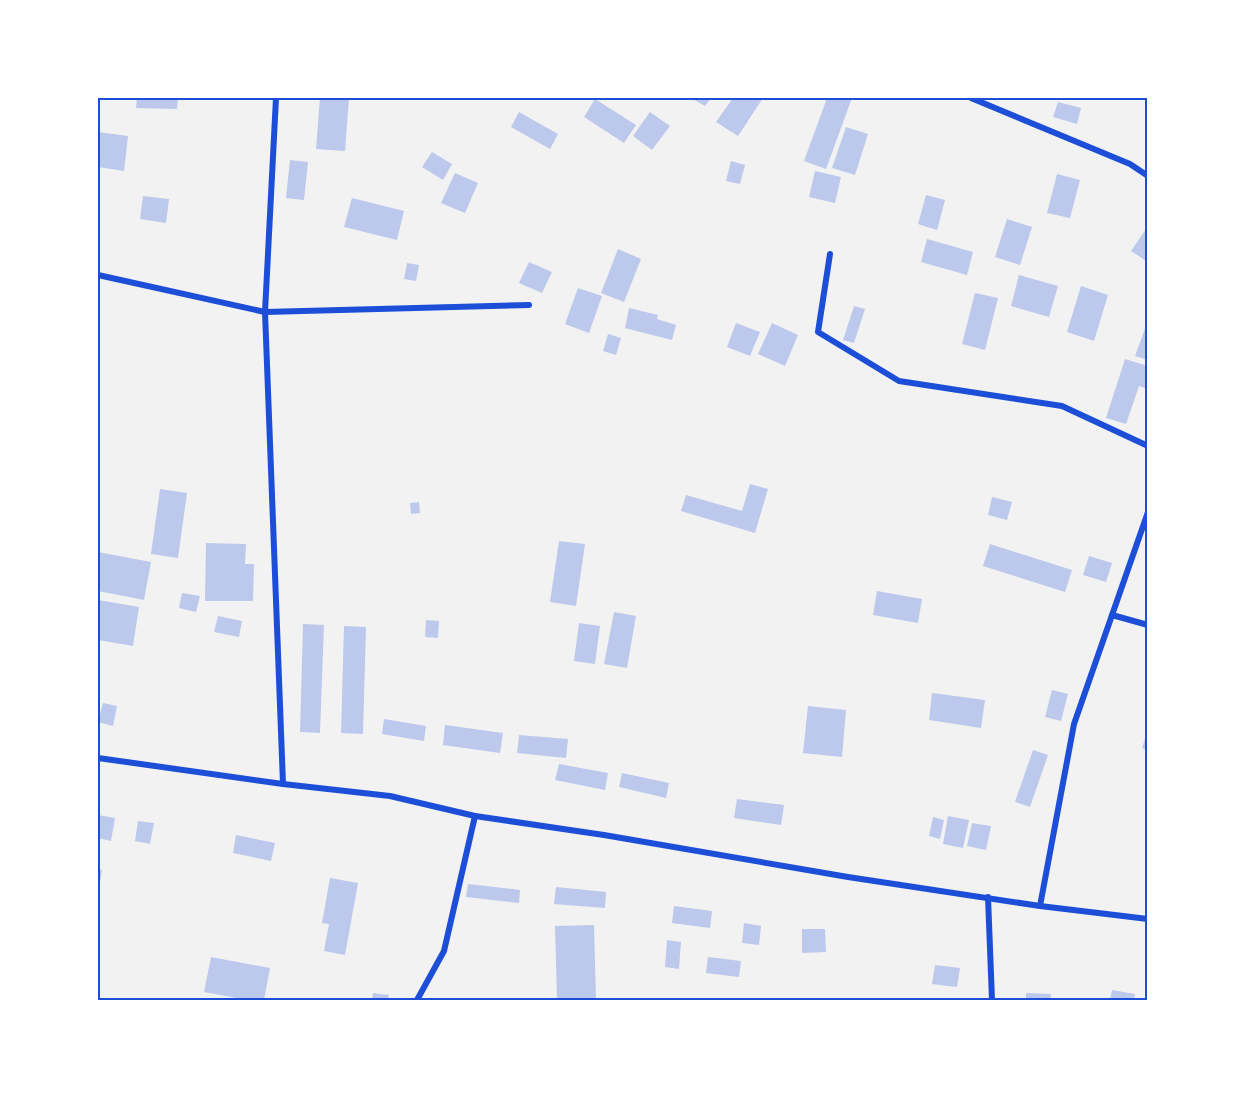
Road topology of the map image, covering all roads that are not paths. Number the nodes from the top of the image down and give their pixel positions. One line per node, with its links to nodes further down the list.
1 (276, 98): 7 (street)
2 (971, 98): 3 (street)
3 (1148, 176)
4 (830, 254): 8 (street)
5 (98, 275): 7 (street)
6 (529, 305): 7 (street)
7 (265, 312): 13 (street)
8 (1148, 446)
9 (1148, 512): 10 (street)
10 (1112, 615): 11 (street); 16 (street)
11 (1148, 625)
12 (98, 758): 13 (street)
13 (283, 784): 14 (street)
14 (475, 816): 15 (street); 18 (street)
15 (988, 897): 16 (street); 19 (street)
16 (1040, 906): 17 (street)
17 (1148, 920)
18 (417, 1000)
19 (992, 1000)

